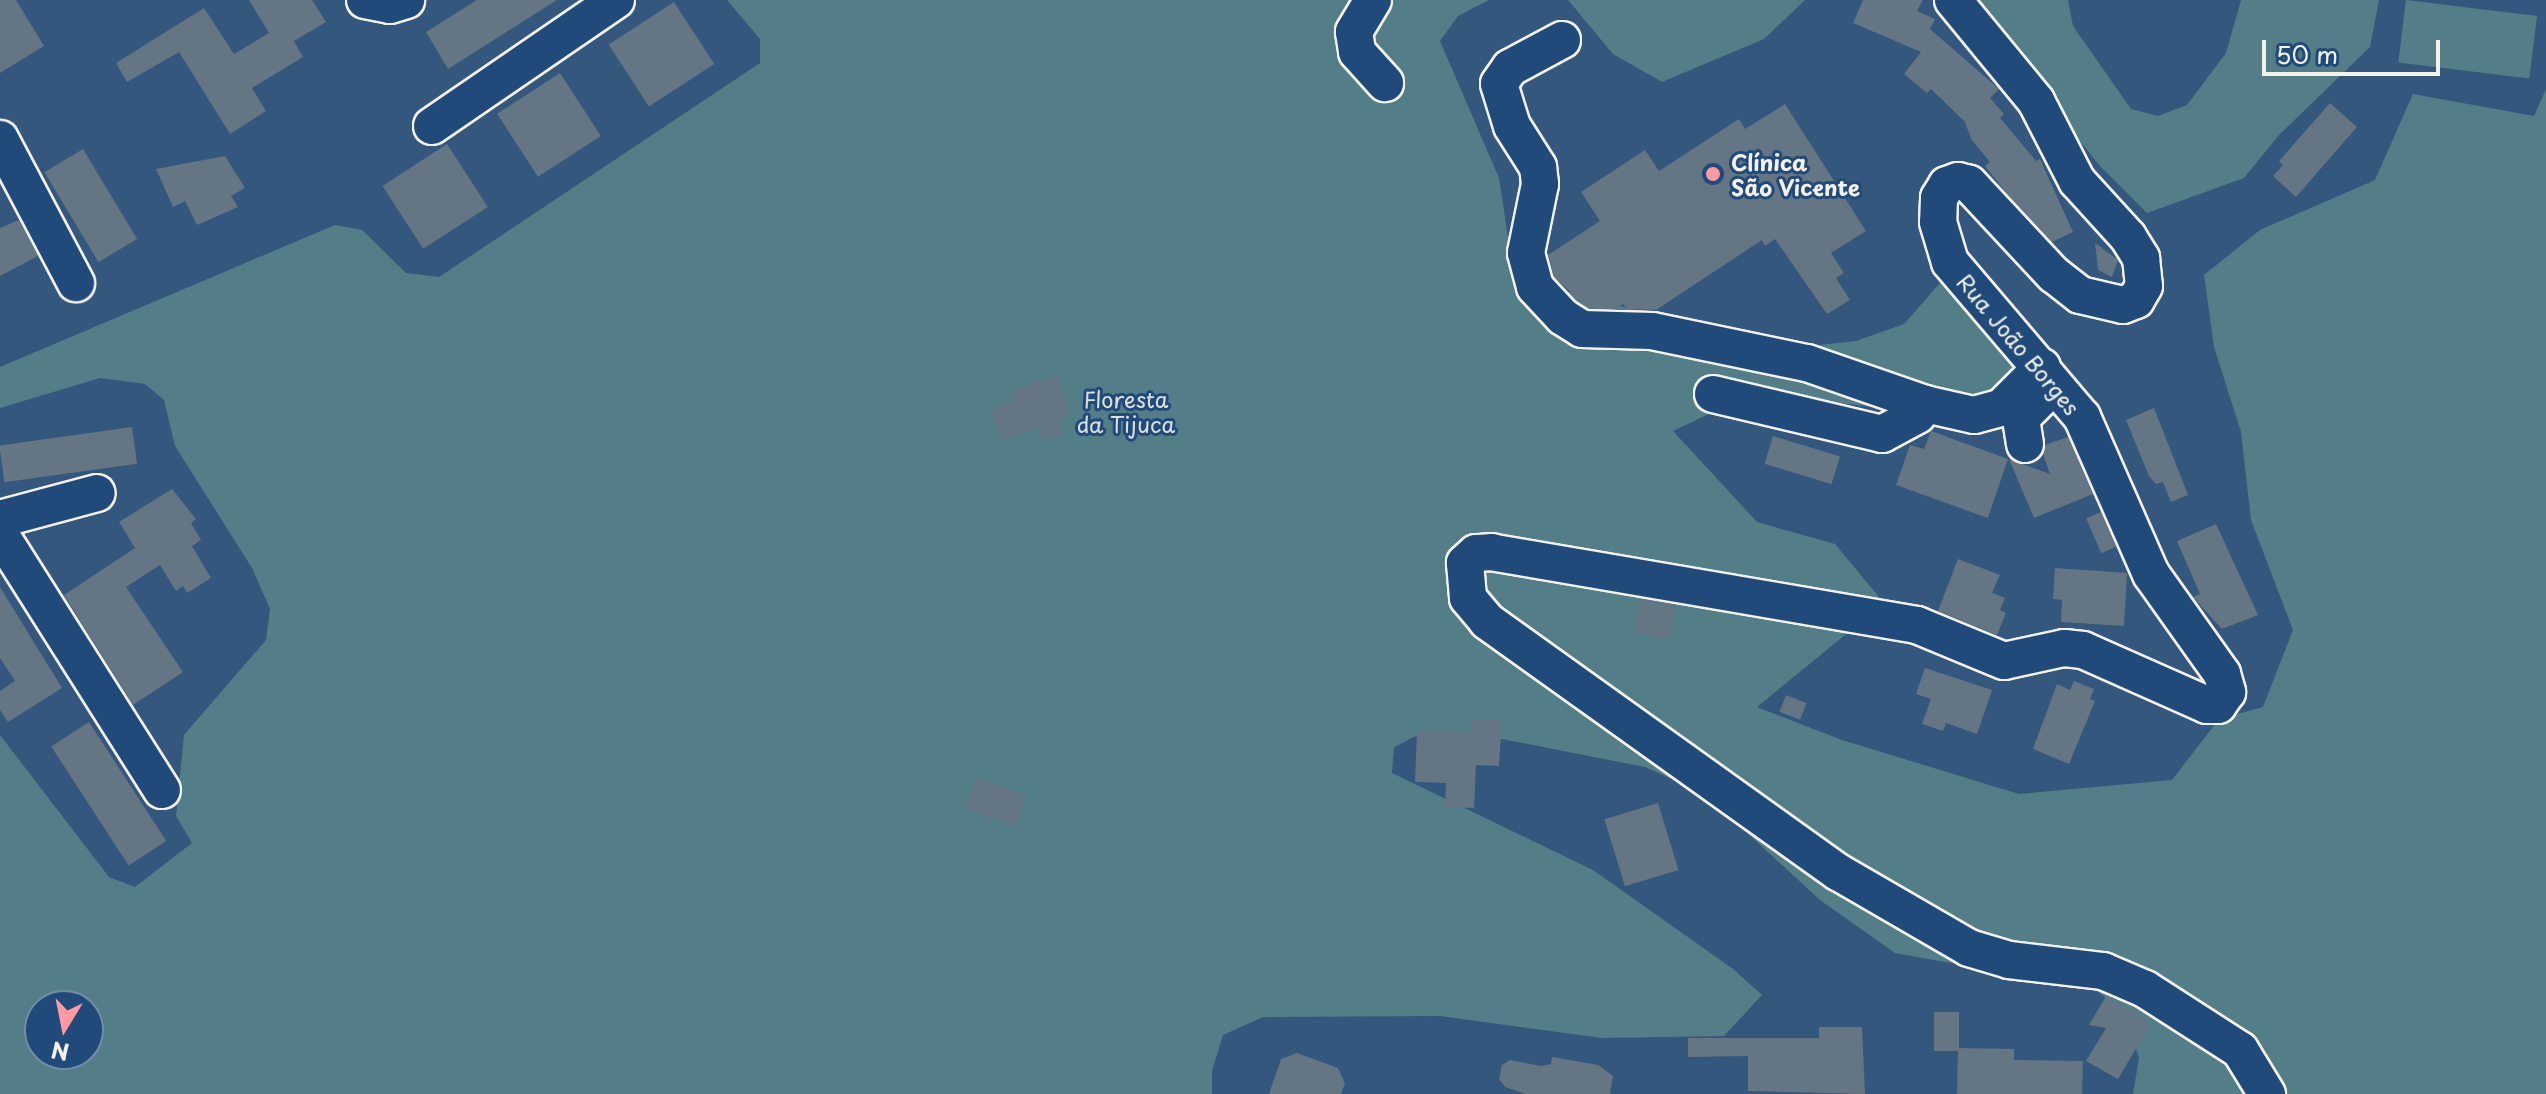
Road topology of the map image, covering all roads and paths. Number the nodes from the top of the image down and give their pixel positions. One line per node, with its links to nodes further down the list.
1 (365, 0): 2 (street)
2 (406, 0)
3 (616, 0): 8 (street)
4 (1373, 0): 7 (street)
5 (1953, 0): 11 (street, Rua João Borges)
6 (1562, 40): 13 (street)
7 (1385, 83)
8 (432, 126)
9 (0, 139): 10 (street)
10 (76, 283)
11 (2049, 376): 13 (street); 14 (street); 19 (street, Rua João Borges)
12 (1713, 394): 13 (street)
13 (1925, 404)
14 (2025, 444)
15 (97, 493): 16 (street)
16 (0, 519)
17 (0, 534): 18 (street)
18 (162, 790)
19 (2267, 1094)

